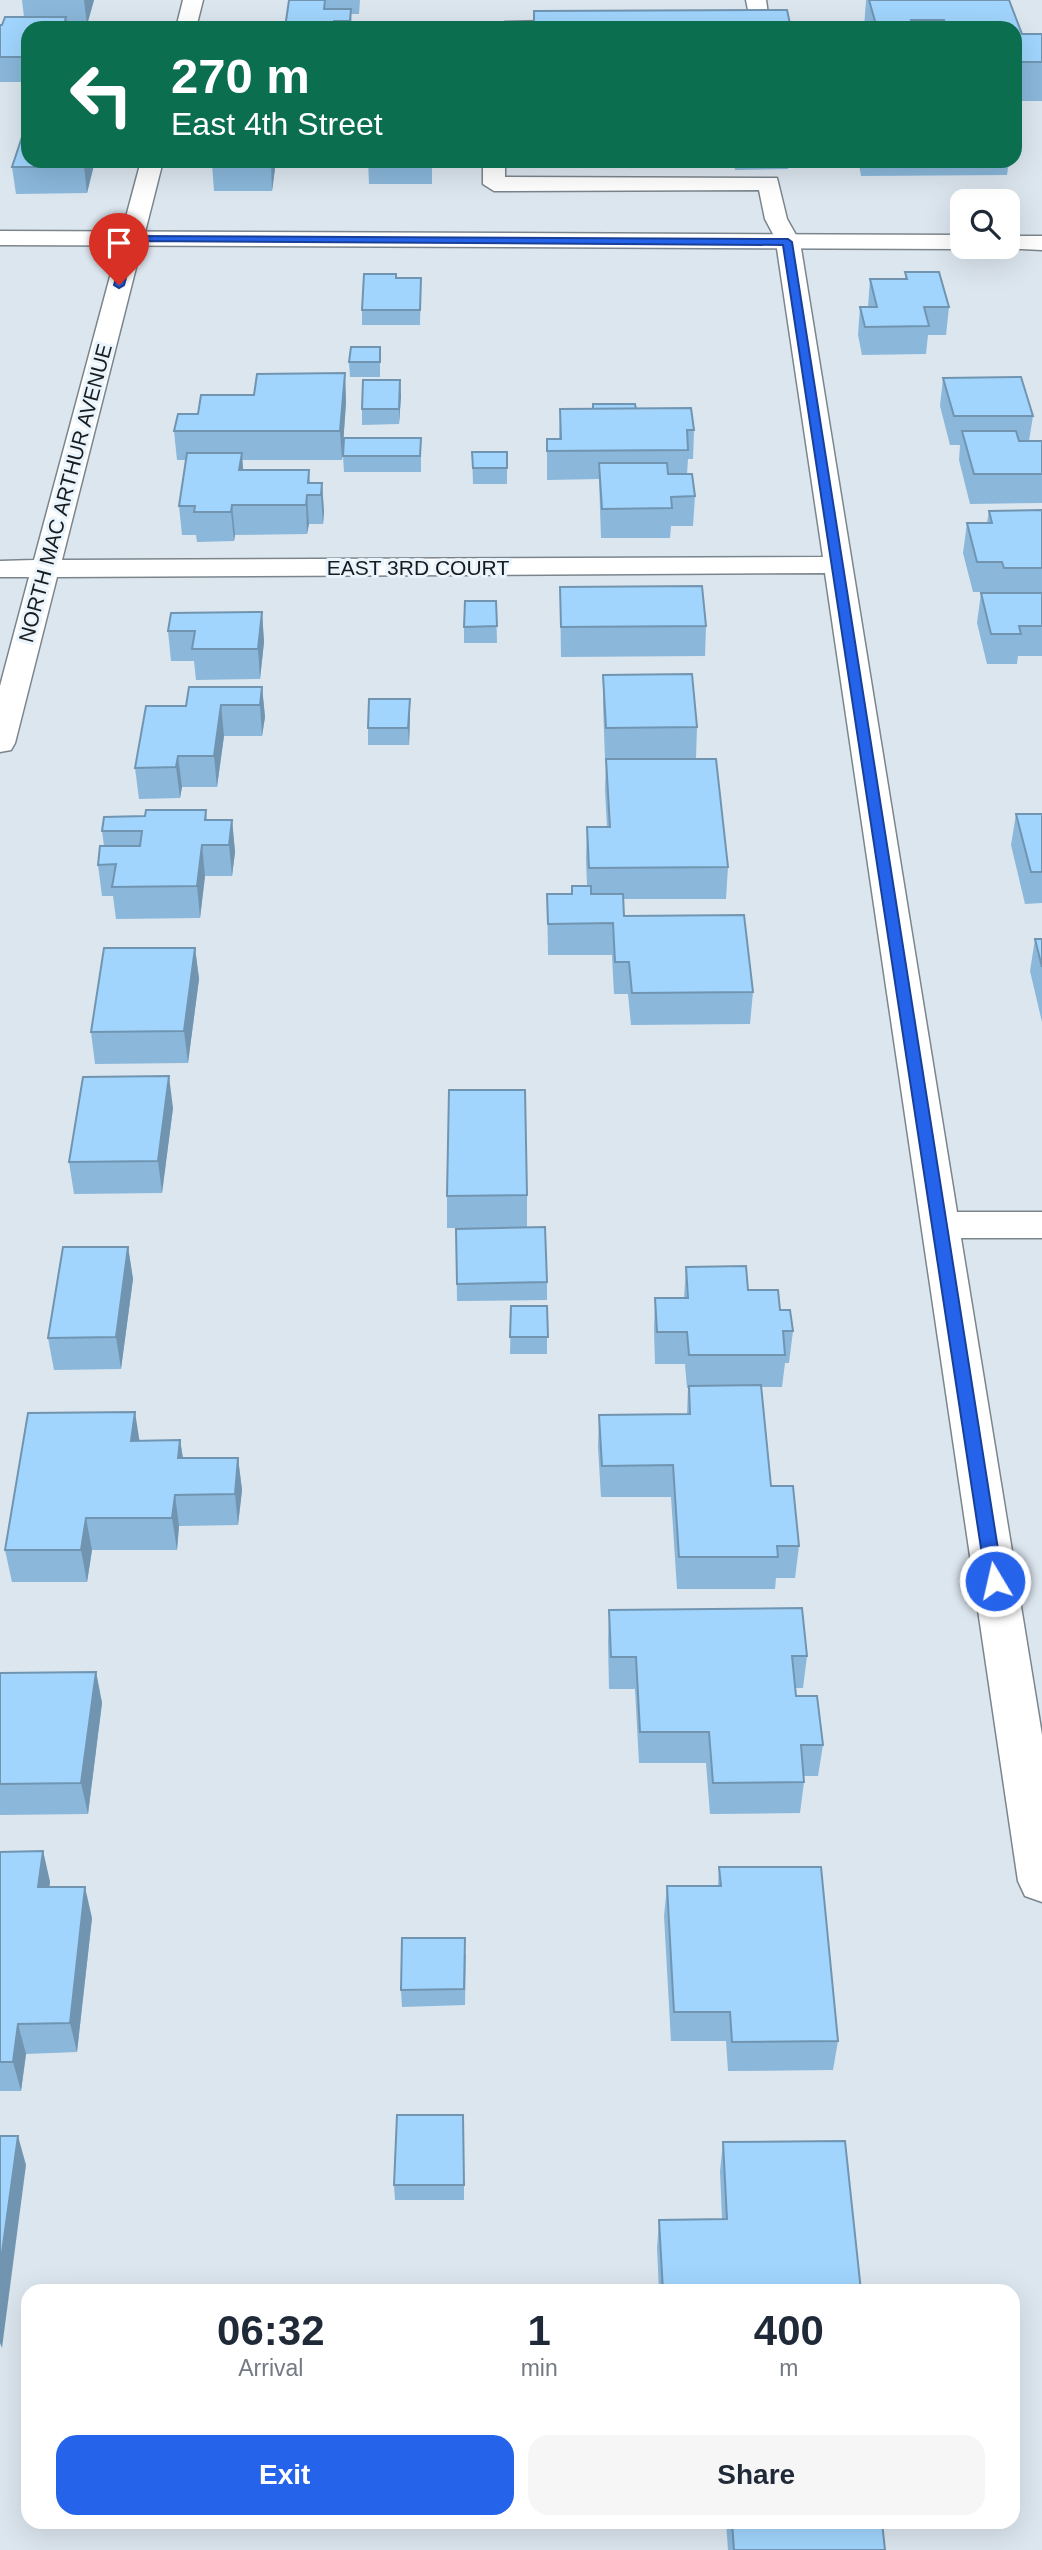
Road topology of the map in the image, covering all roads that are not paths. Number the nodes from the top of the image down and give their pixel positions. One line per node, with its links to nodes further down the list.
1 (193, 0): 3 (street)
2 (756, 0): 4 (street)
3 (188, 21)
4 (760, 21)
5 (150, 168): 8 (street, NORTH MAC ARTHUR AVENUE)
6 (494, 168): 9 (street)
7 (0, 238): 8 (street)
8 (132, 238): 9 (street); 15 (street, NORTH MAC ARTHUR AVENUE)
9 (788, 242): 10 (street); 13 (street)
10 (950, 242)
11 (1020, 243): 12 (street)
12 (1042, 243)
13 (836, 565): 15 (street, EAST 3RD COURT); 17 (street)
14 (0, 569): 15 (street, EAST 3RD COURT)
15 (44, 569): 16 (street, NORTH MAC ARTHUR AVENUE)
16 (0, 743)
17 (939, 1225): 18 (street); 19 (street)
18 (1042, 1225)
19 (1042, 1881)

